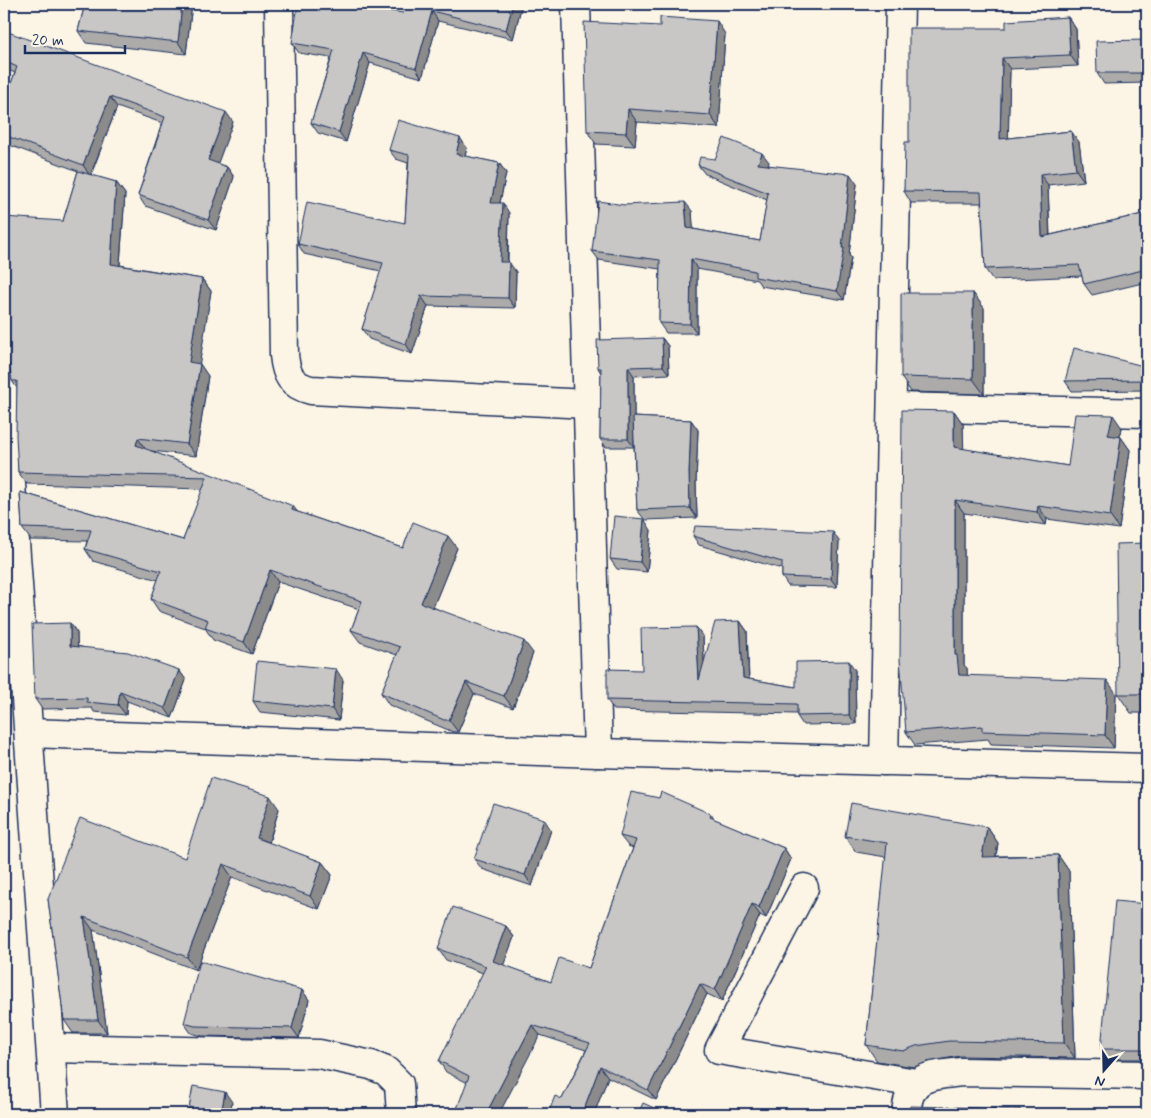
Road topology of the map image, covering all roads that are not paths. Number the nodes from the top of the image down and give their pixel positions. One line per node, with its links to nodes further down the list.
1 (279, 4): 5 (street)
2 (576, 4): 5 (street)
3 (900, 4): 6 (street)
4 (4, 384): 8 (street)
5 (588, 404): 9 (street)
6 (892, 406): 7 (street); 10 (street)
7 (1147, 413)
8 (29, 733): 9 (street); 13 (street)
9 (598, 753): 10 (street)
10 (884, 761): 11 (street)
11 (1147, 768)
12 (804, 888): 15 (street)
13 (51, 1048): 16 (street); 17 (street)
14 (1147, 1075): 15 (street)
15 (916, 1083): 18 (street)
16 (55, 1114)
17 (401, 1114)
18 (906, 1114)

